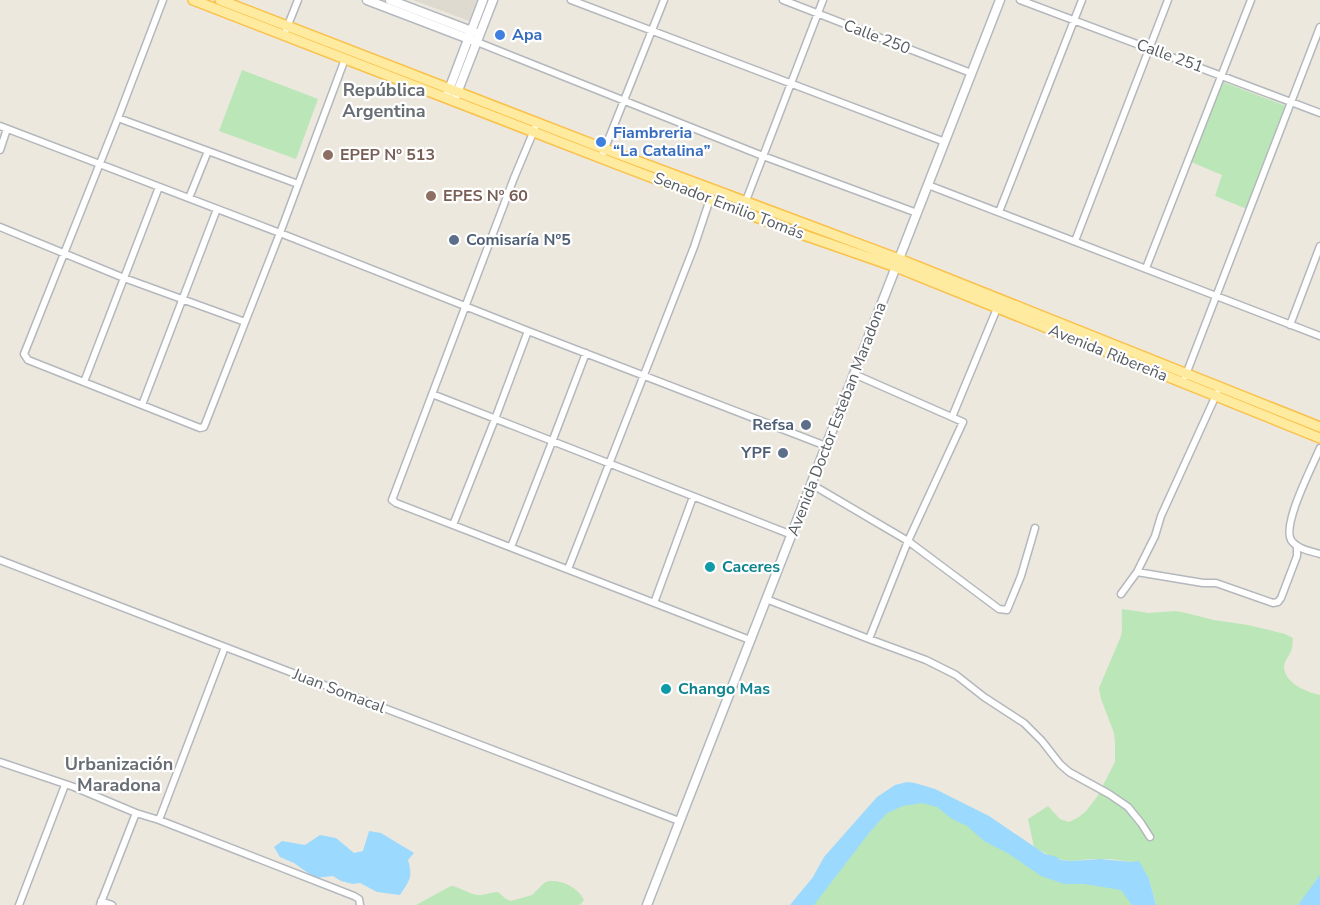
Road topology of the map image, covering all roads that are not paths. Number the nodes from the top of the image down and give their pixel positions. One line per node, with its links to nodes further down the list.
1 (163, 0): 33 (street)
2 (193, 0): 22 (main road, Senador Emilio Tomás)
3 (220, 0): 22 (main road, Senador Emilio Tomás)
4 (298, 0): 22 (street)
5 (367, 0): 23 (main road)
6 (390, 0): 23 (main road)
7 (483, 0): 23 (main road)
8 (493, 0): 23 (main road)
9 (572, 0): 21 (street)
10 (663, 0): 21 (street)
11 (783, 0): 18 (street, Calle 250)
12 (823, 0): 18 (street)
13 (1000, 0): 26 (main road, Avenida Doctor Esteban Maradona)
14 (1020, 0): 19 (street, Calle 251)
15 (1082, 0): 19 (street)
16 (1168, 0): 24 (street)
17 (1251, 0): 27 (street)
18 (818, 14): 26 (street, Calle 250); 28 (street)
19 (1074, 20): 24 (street, Calle 251); 50 (street)
20 (1320, 27): 31 (street)
21 (652, 30): 28 (street); 30 (street)
22 (286, 31): 25 (main road, Senador Emilio Tomás); 29 (main road, Senador Emilio Tomás)
23 (475, 36): 29 (main road); 30 (street)
24 (1149, 48): 27 (street, Calle 251); 54 (street)
25 (345, 59): 29 (main road, Senador Emilio Tomás); 43 (street)
26 (971, 73): 37 (main road, Avenida Doctor Esteban Maradona)
27 (1222, 75): 31 (street, Calle 251); 58 (street)
28 (791, 84): 37 (street); 41 (street)
29 (452, 95): 34 (main road, Senador Emilio Tomás); 36 (main road, Senador Emilio Tomás)
30 (624, 101): 40 (street); 41 (street)
31 (1291, 102): 32 (street, Calle 251); 60 (street)
32 (1320, 112)
33 (118, 118): 39 (street); 42 (street)
34 (537, 122): 36 (street); 40 (main road, Senador Emilio Tomás)
35 (4, 128): 38 (street); 42 (street)
36 (534, 132): 40 (main road, Senador Emilio Tomás); 63 (street)
37 (945, 142): 44 (main road, Avenida Doctor Esteban Maradona)
38 (0, 150)
39 (208, 152): 43 (street); 46 (street)
40 (603, 153): 47 (main road, Senador Emilio Tomás); 48 (main road, Senador Emilio Tomás)
41 (763, 156): 48 (street); 51 (street)
42 (98, 165): 45 (street); 56 (street)
43 (298, 184): 53 (street)
44 (928, 184): 50 (street); 51 (main road, Avenida Doctor Esteban Maradona)
45 (159, 187): 46 (street); 59 (street)
46 (189, 198): 49 (street)
47 (710, 198): 48 (main road, Senador Emilio Tomás); 70 (street)
48 (744, 206): 57 (main road, Senador Emilio Tomás)
49 (217, 209): 53 (street); 61 (street)
50 (999, 212): 54 (street)
51 (917, 213): 57 (main road, Avenida Doctor Esteban Maradona)
52 (0, 227): 56 (street)
53 (280, 233): 63 (street); 64 (street)
54 (1075, 241): 58 (street)
55 (1320, 246): 65 (street)
56 (64, 253): 59 (street); 72 (street)
57 (897, 263): 62 (main road, Avenida Ribereña); 69 (main road, Avenida Doctor Esteban Maradona)
58 (1146, 268): 60 (street)
59 (124, 278): 61 (street); 72 (street)
60 (1216, 296): 65 (street); 71 (street)
61 (182, 300): 64 (street); 75 (street)
62 (999, 304): 71 (main road, Avenida Ribereña); 76 (street)
63 (466, 306): 66 (street); 74 (street)
64 (245, 322): 75 (street)
65 (1290, 324): 67 (street)
66 (528, 331): 68 (street); 77 (street)
67 (1320, 336)
68 (585, 353): 70 (street); 80 (street)
69 (854, 374): 76 (street); 81 (main road, Avenida Doctor Esteban Maradona)
70 (643, 375): 81 (street); 83 (street)
71 (1185, 379): 73 (main road, Avenida Ribereña)
72 (84, 382): 75 (street)
73 (1218, 391): 78 (main road, Avenida Ribereña); 79 (main road, Avenida Ribereña); 95 (street)
74 (432, 394): 77 (street); 86 (street)
75 (142, 405)
76 (952, 417): 89 (street)
77 (495, 419): 80 (street); 86 (street)
78 (1320, 428)
79 (1320, 438)
80 (552, 442): 83 (street); 91 (street)
81 (826, 446): 84 (main road, Avenida Doctor Esteban Maradona)
82 (1320, 448): 90 (street)
83 (608, 464): 85 (street); 94 (street)
84 (811, 484): 88 (main road, Avenida Doctor Esteban Maradona); 89 (street)
85 (693, 497): 88 (street); 98 (street)
86 (453, 525): 91 (street)
87 (1035, 528): 89 (street)
88 (792, 535): 97 (main road, Avenida Doctor Esteban Maradona)
89 (908, 541): 99 (street)
90 (1297, 546): 92 (street); 95 (street)
91 (511, 547): 94 (street)
92 (1320, 554)
93 (0, 560): 101 (street, Juan Somacal)
94 (568, 569): 98 (street)
95 (1137, 572): 96 (street)
96 (1121, 594)
97 (766, 599): 99 (street); 100 (main road, Avenida Doctor Esteban Maradona)
98 (654, 603): 100 (street)
99 (868, 639): 107 (street)
100 (750, 640): 106 (main road, Avenida Doctor Esteban Maradona)
101 (225, 648): 105 (street); 106 (street, Juan Somacal)
102 (0, 762): 103 (street)
103 (65, 785): 104 (street); 109 (street)
104 (136, 813): 105 (street); 108 (street)
105 (159, 820): 111 (street)
106 (679, 821): 112 (main road, Avenida Doctor Esteban Maradona)
107 (1150, 837)
108 (101, 903): 110 (street)
109 (19, 905)
110 (112, 905)
111 (360, 905)
112 (646, 905)

